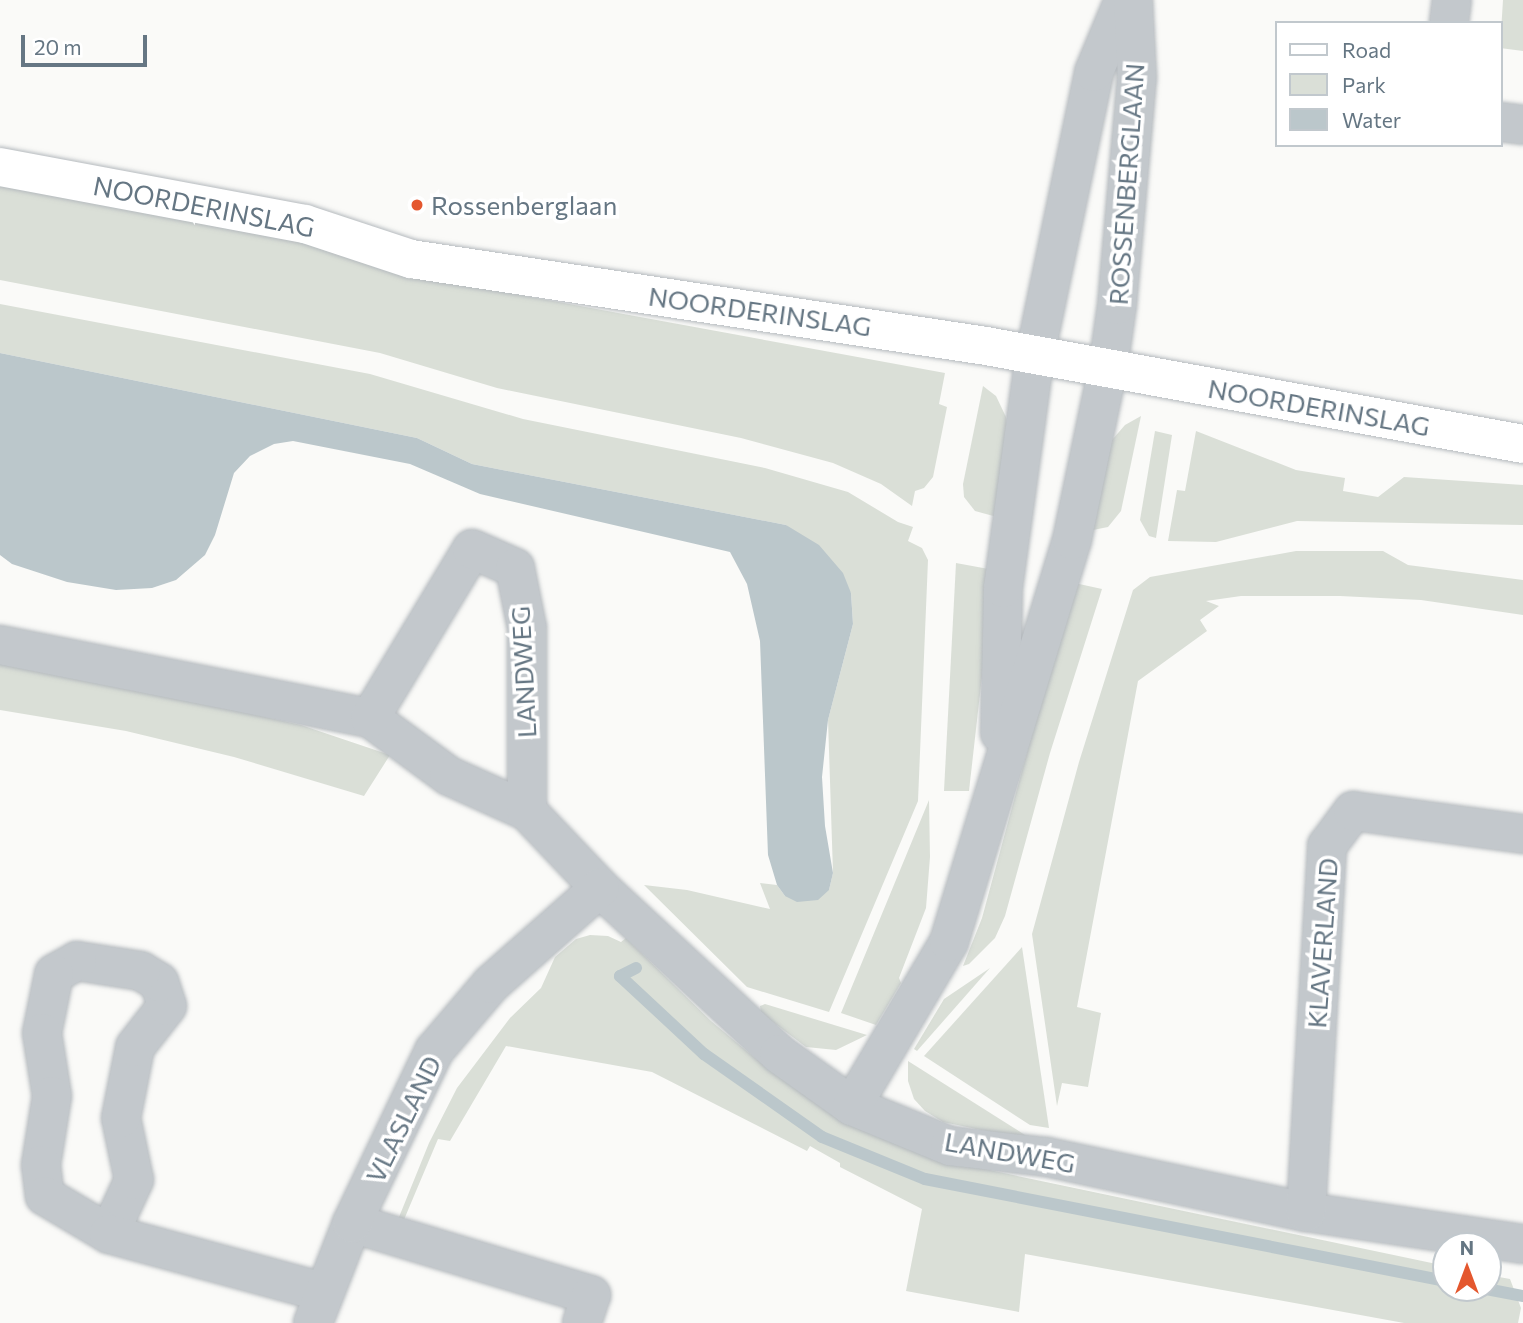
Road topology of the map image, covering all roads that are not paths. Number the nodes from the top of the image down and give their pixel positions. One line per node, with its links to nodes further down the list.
1 (1124, 0): 8 (street, ROSSENBERGLAAN)
2 (1133, 0): 9 (street, ROSSENBERGLAAN)
3 (1452, 0): 4 (street)
4 (1449, 21)
5 (1502, 122): 6 (street)
6 (1523, 125)
7 (0, 167): 8 (main road, NOORDERINSLAG)
8 (1035, 355): 9 (main road, NOORDERINSLAG); 13 (street, ROSSENBERGLAAN)
9 (1108, 368): 10 (main road, NOORDERINSLAG); 13 (street, ROSSENBERGLAAN)
10 (1523, 444)
11 (0, 645): 12 (street, LANDWEG)
12 (370, 718): 14 (street, LANDWEG); 14 (street, LANDWEG)
13 (999, 776): 17 (street, ROSSENBERGLAAN)
14 (527, 811): 16 (street, LANDWEG)
15 (1523, 834): 18 (street, KLAVERLAND)
16 (600, 888): 17 (street, LANDWEG); 19 (street, VLASLAND)
17 (852, 1106): 18 (street, LANDWEG)
18 (1306, 1212): 21 (street, LANDWEG)
19 (352, 1223): 22 (street, VLASLAND); 23 (street)
20 (109, 1234): 20 (street); 22 (street)
21 (1523, 1244)
22 (318, 1307)
23 (588, 1322)

